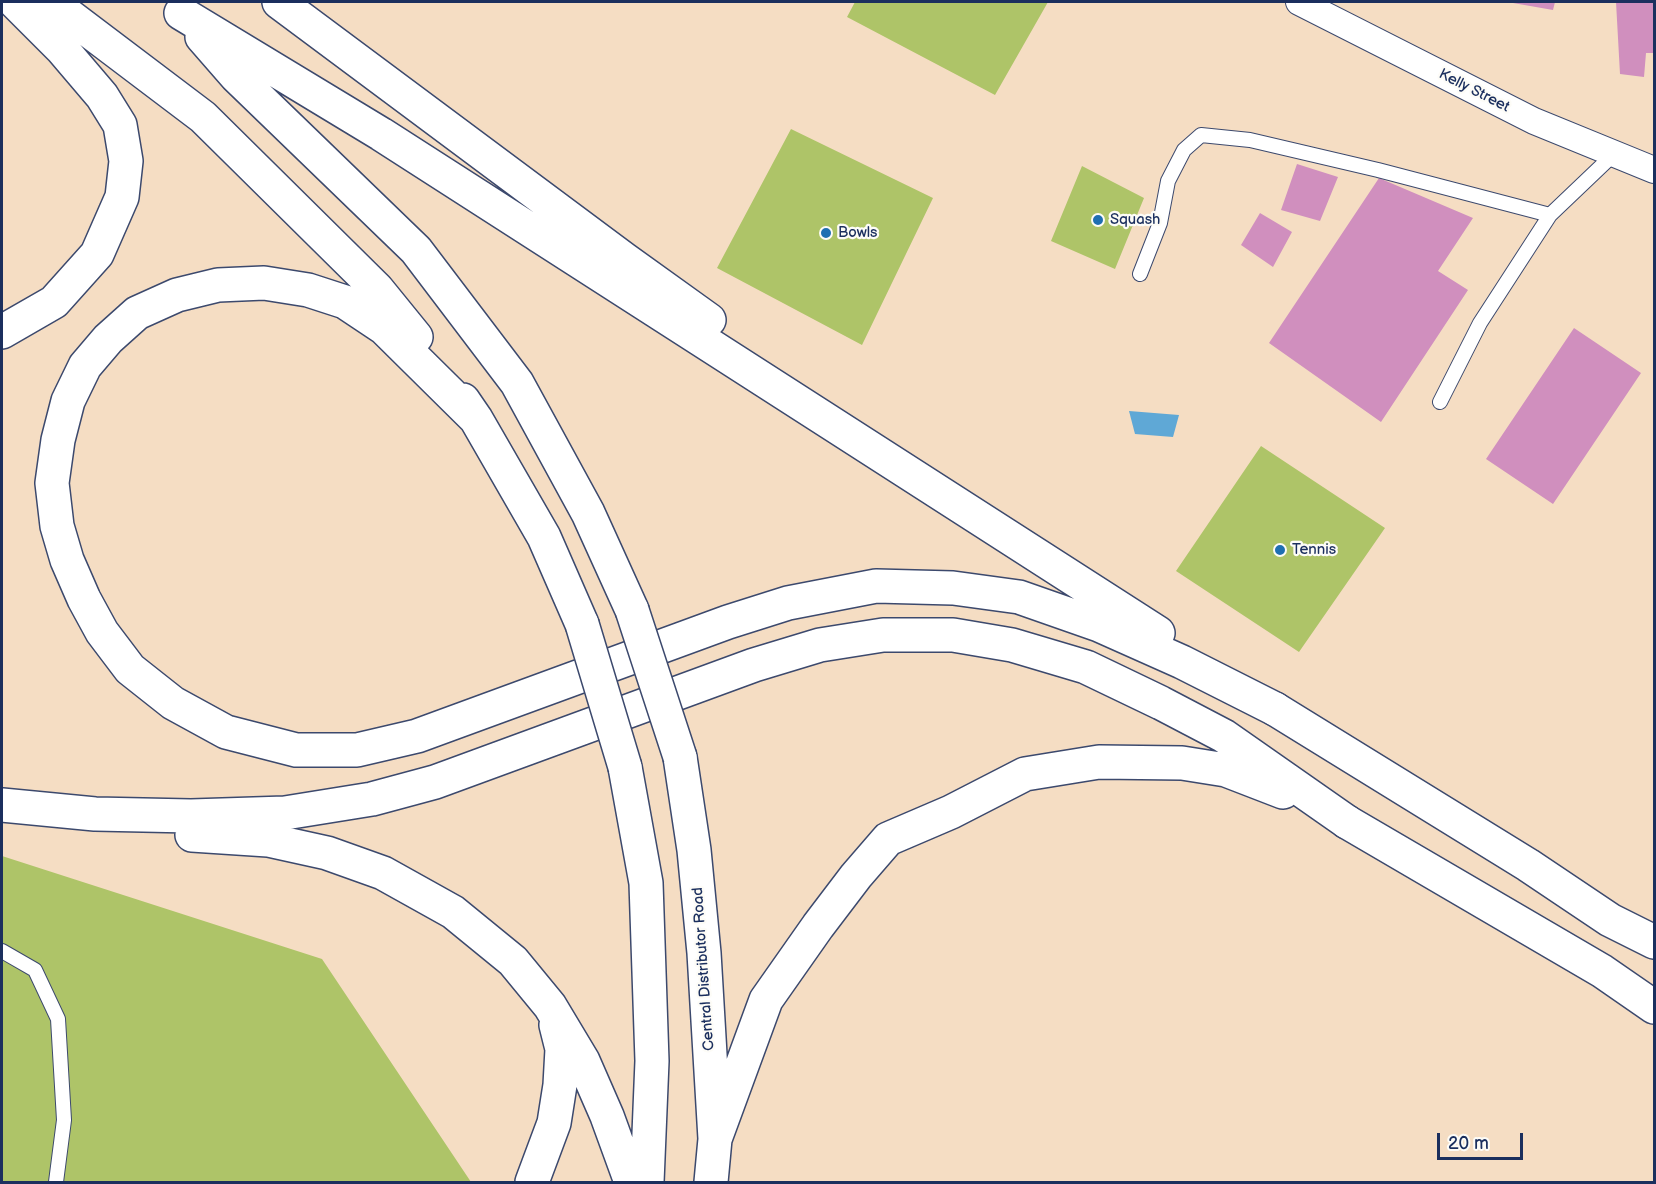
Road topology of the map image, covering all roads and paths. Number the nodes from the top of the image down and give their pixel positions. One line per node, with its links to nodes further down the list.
1 (15, 2): 10 (main road)
2 (51, 2): 12 (main road)
3 (279, 2): 13 (main road)
4 (1299, 2): 6 (street, Kelly Street)
5 (172, 8): 13 (main road); 21 (main road, Central Distributor Road, bridge)
6 (1614, 154): 7 (street, Kelly Street); 8 (lane)
7 (1654, 170)
8 (1550, 215): 9 (lane); 11 (lane)
9 (1140, 274)
10 (2, 332)
11 (1440, 402)
12 (476, 419): 14 (main road); 25 (main road, bridge)
13 (1024, 547): 14 (main road)
14 (1275, 709): 17 (main road)
15 (2, 806): 16 (main road); 19 (main road)
16 (1347, 822): 20 (main road); 21 (main road)
17 (1654, 942)
18 (2, 951): 22 (lane)
19 (550, 1006): 23 (main road); 24 (main road)
20 (1654, 1007)
21 (715, 1139): 26 (main road, Central Distributor Road)
22 (56, 1182)
23 (532, 1182)
24 (631, 1182)
25 (647, 1182)
26 (711, 1182)

